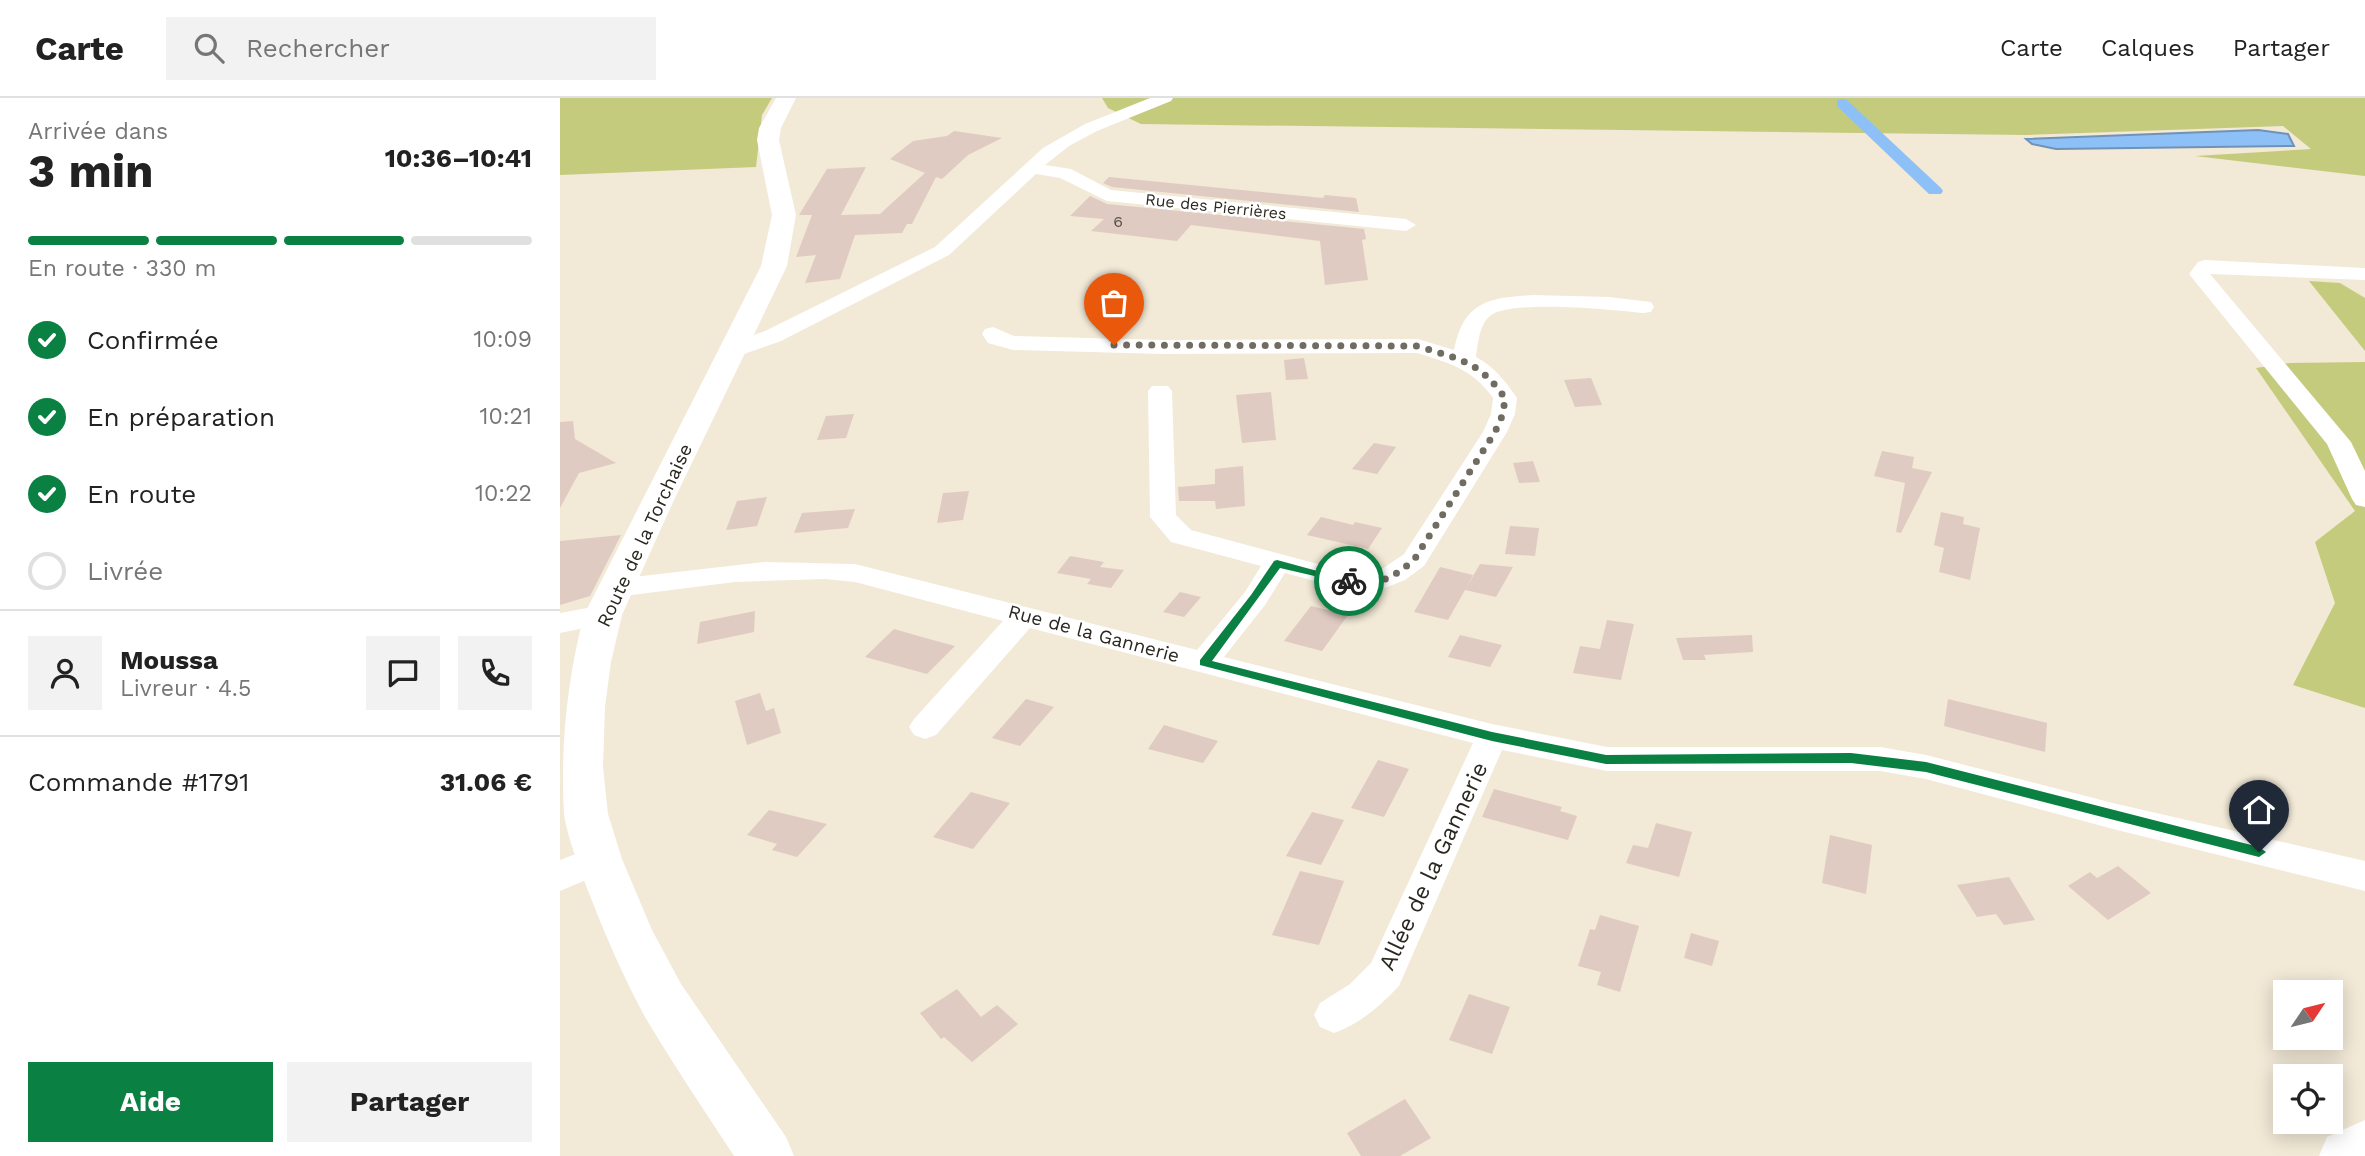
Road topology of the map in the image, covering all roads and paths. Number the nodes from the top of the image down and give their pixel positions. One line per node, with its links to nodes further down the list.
1 (786, 98): 9 (main road, Route de la Torchaise)
2 (1165, 98): 3 (street)
3 (1031, 169): 4 (street, Rue des Pierrières); 9 (street)
4 (1406, 225)
5 (2365, 274): 13 (street)
6 (1643, 307): 7 (street)
7 (1470, 327): 10 (street); 11 (street)
8 (993, 334): 10 (street)
9 (736, 342): 15 (main road, Route de la Torchaise)
10 (1424, 348): 11 (street)
11 (1464, 360): 14 (street)
12 (1160, 391): 14 (street)
13 (2365, 499)
14 (1277, 564): 18 (street)
15 (610, 602): 16 (street, Rue de la Gannerie); 17 (street, Rue de la Gannerie); 21 (main road, Route de la Torchaise)
16 (1025, 615): 18 (street, Rue de la Gannerie); 19 (street)
17 (560, 623)
18 (1204, 663): 20 (street, Rue de la Gannerie)
19 (925, 727)
20 (1492, 736): 22 (street, Rue de la Gannerie); 23 (street, Allée de la Gannerie)
21 (580, 867): 25 (main road, Route de la Torchaise)
22 (2358, 875)
23 (1334, 1014)
24 (2365, 1146): 26 (main road)
25 (766, 1156)
26 (2347, 1156)

